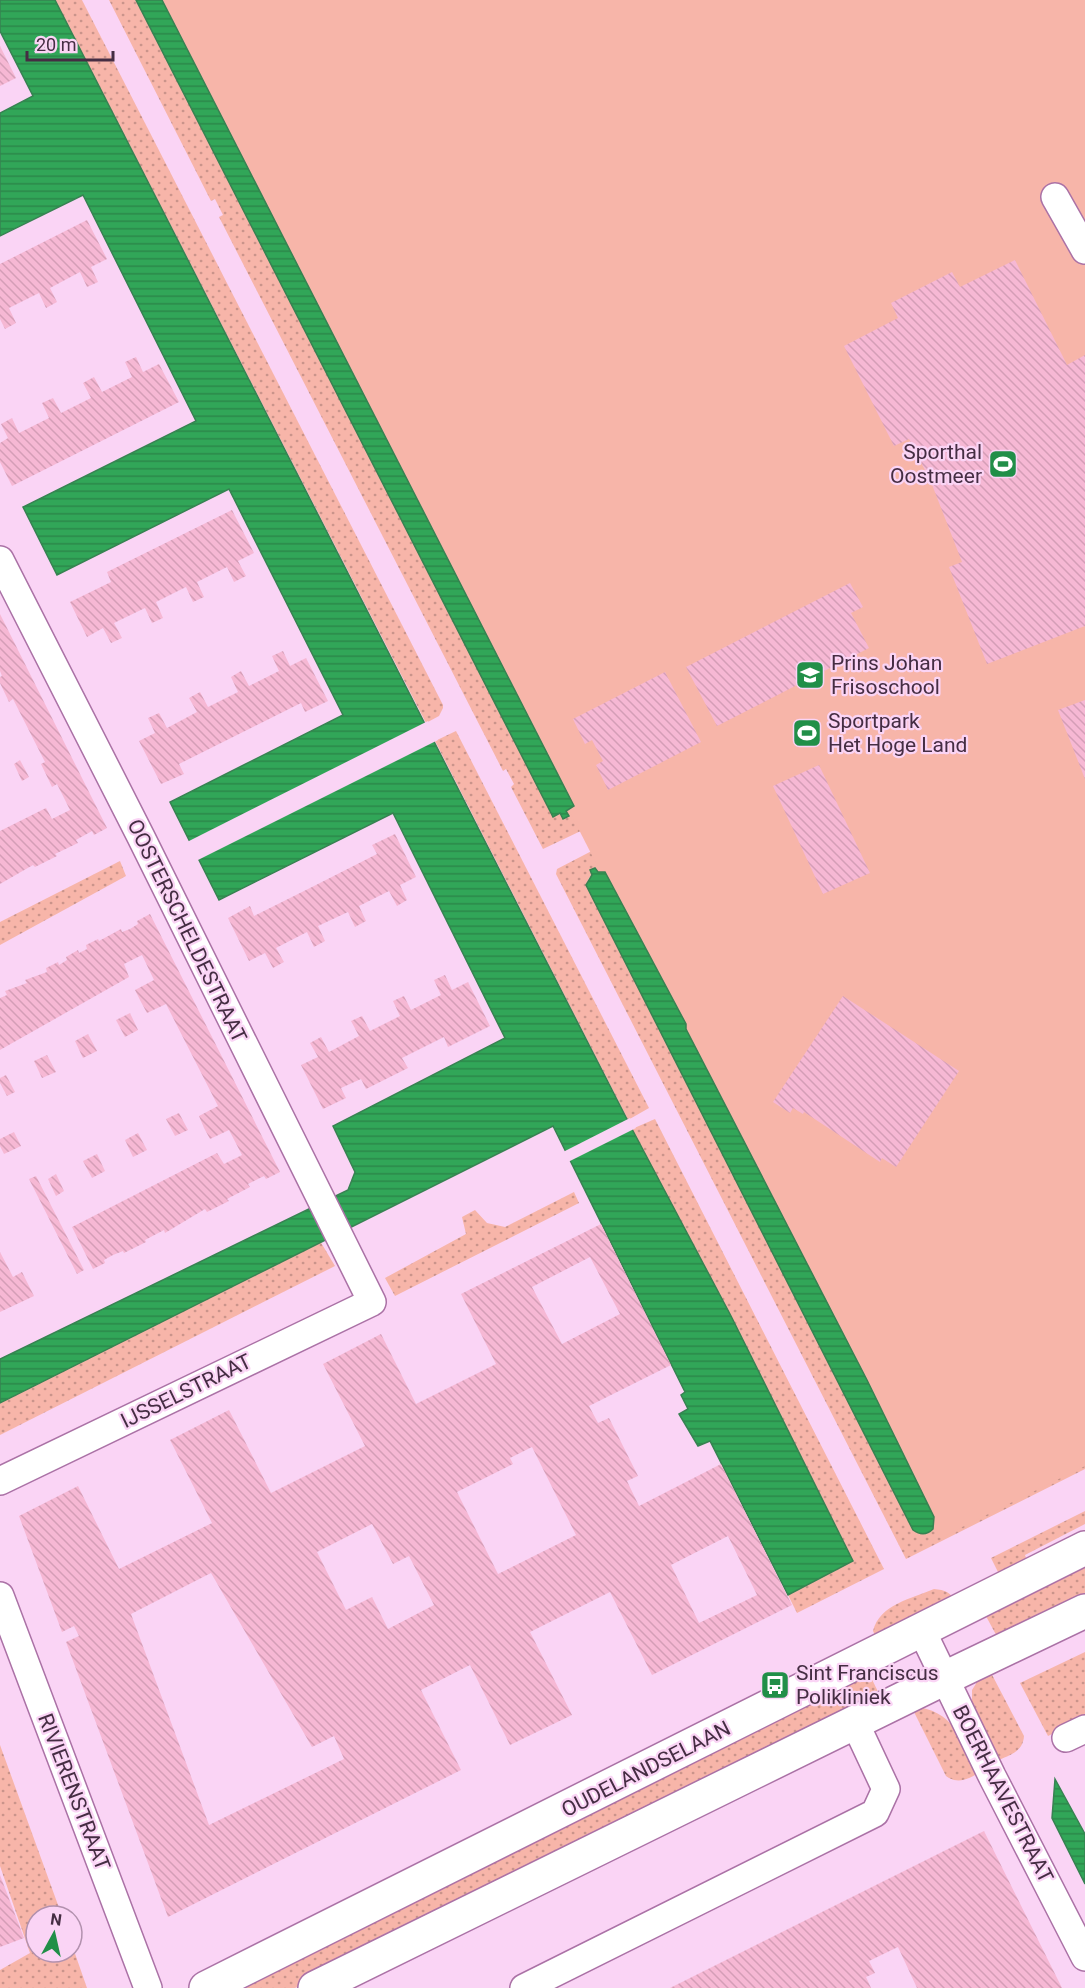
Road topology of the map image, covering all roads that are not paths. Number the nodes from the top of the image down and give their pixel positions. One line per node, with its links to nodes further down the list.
1 (1055, 197): 2 (street)
2 (1085, 250)
3 (0, 560): 4 (street, OOSTERSCHELDESTRAAT)
4 (372, 1302): 5 (street, IJSSELSTRAAT)
5 (0, 1480)
6 (1085, 1548): 9 (street, OUDELANDSELAAN)
7 (0, 1596): 13 (street, RIVIERENSTRAAT)
8 (1085, 1611): 10 (street)
9 (922, 1631): 10 (street, BOERHAAVESTRAAT); 14 (street, OUDELANDSELAAN)
10 (945, 1678): 11 (street); 12 (street, BOERHAAVESTRAAT)
11 (855, 1723): 15 (street); 16 (street)
12 (1085, 1957)
13 (148, 1988)
14 (206, 1988)
15 (315, 1988)
16 (524, 1988)

